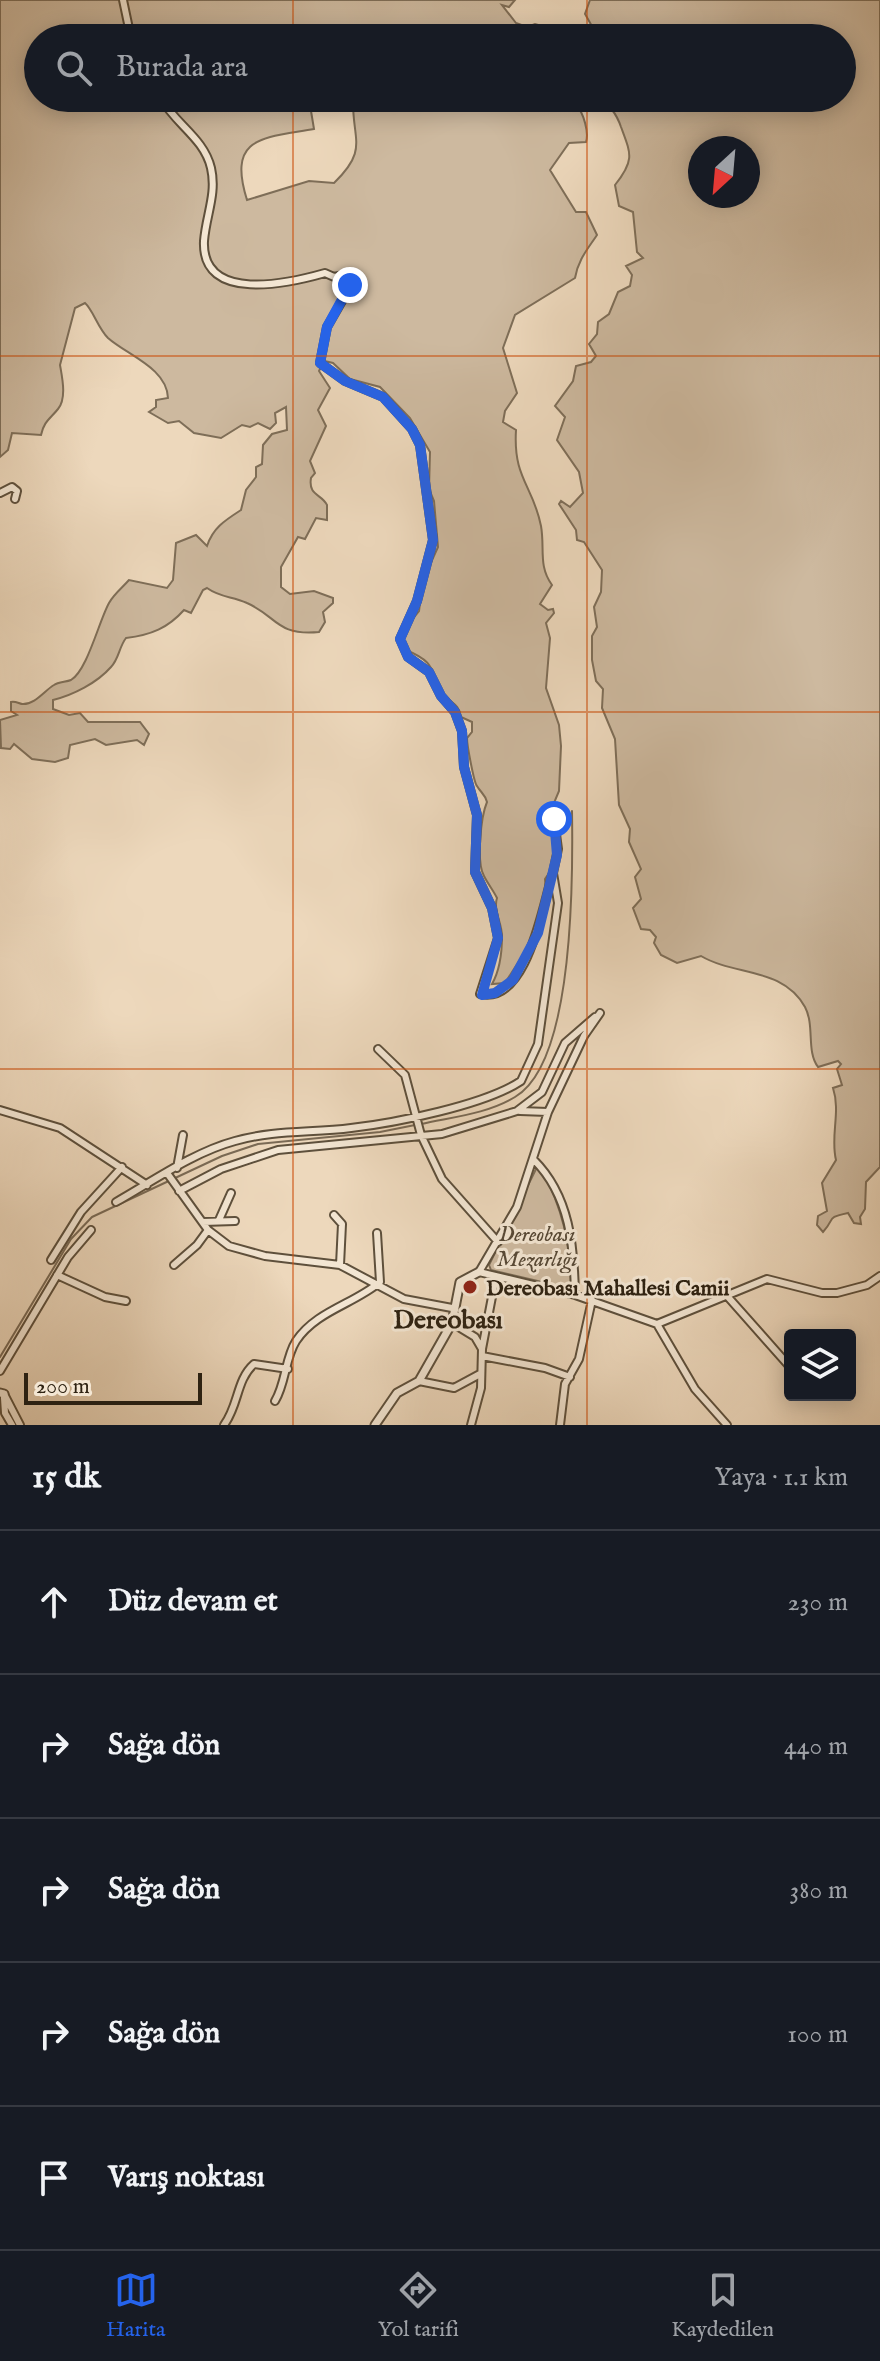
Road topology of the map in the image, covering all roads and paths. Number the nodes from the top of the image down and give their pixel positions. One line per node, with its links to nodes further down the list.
1 (123, 0): 2 (street)
2 (128, 24)
3 (173, 112): 7 (street)
4 (0, 493): 5 (street)
5 (15, 499)
6 (554, 819): 7 (street)
7 (553, 873): 12 (street)
8 (378, 1049): 12 (street)
9 (0, 1110): 16 (street)
10 (517, 1111): 11 (street); 11 (street); 14 (street)
11 (548, 1112): 15 (street)
12 (414, 1115): 14 (street); 17 (street)
13 (183, 1135): 17 (street)
14 (421, 1135): 20 (street); 30 (street)
15 (534, 1160): 30 (street); 39 (street)
16 (122, 1167): 19 (street); 31 (street)
17 (177, 1168): 18 (street)
18 (167, 1173): 19 (street); 20 (street)
19 (147, 1185): 22 (street)
20 (179, 1191): 26 (street)
21 (231, 1193): 24 (street)
22 (116, 1202)
23 (334, 1215): 33 (street)
24 (219, 1220): 25 (street); 26 (street)
25 (235, 1221)
26 (203, 1222): 28 (street)
27 (91, 1230): 35 (street)
28 (208, 1230): 32 (street); 33 (street)
29 (377, 1233): 38 (street)
30 (498, 1242): 34 (street)
31 (51, 1260)
32 (174, 1265)
33 (340, 1265): 38 (street)
34 (479, 1272): 36 (street); 43 (street)
35 (57, 1275): 42 (street); 49 (street)
36 (496, 1276): 39 (street); 46 (street)
37 (880, 1276): 40 (street)
38 (377, 1285): 43 (street); 48 (street)
39 (575, 1295): 41 (street)
40 (728, 1297): 45 (street); 47 (street)
41 (592, 1300): 45 (street); 51 (street)
42 (126, 1301)
43 (452, 1308): 44 (street)
44 (452, 1323): 46 (street); 52 (street)
45 (657, 1324): 61 (street)
46 (482, 1352): 50 (street); 51 (street)
47 (784, 1361)
48 (288, 1369): 54 (street); 57 (street)
49 (0, 1371)
50 (480, 1374): 52 (street); 59 (street)
51 (570, 1377): 60 (street)
52 (419, 1381): 58 (street)
53 (2, 1393): 55 (street); 56 (street)
54 (275, 1401)
55 (12, 1425)
56 (20, 1425)
57 (224, 1425)
58 (375, 1425)
59 (471, 1425)
60 (560, 1425)
61 (727, 1425)

